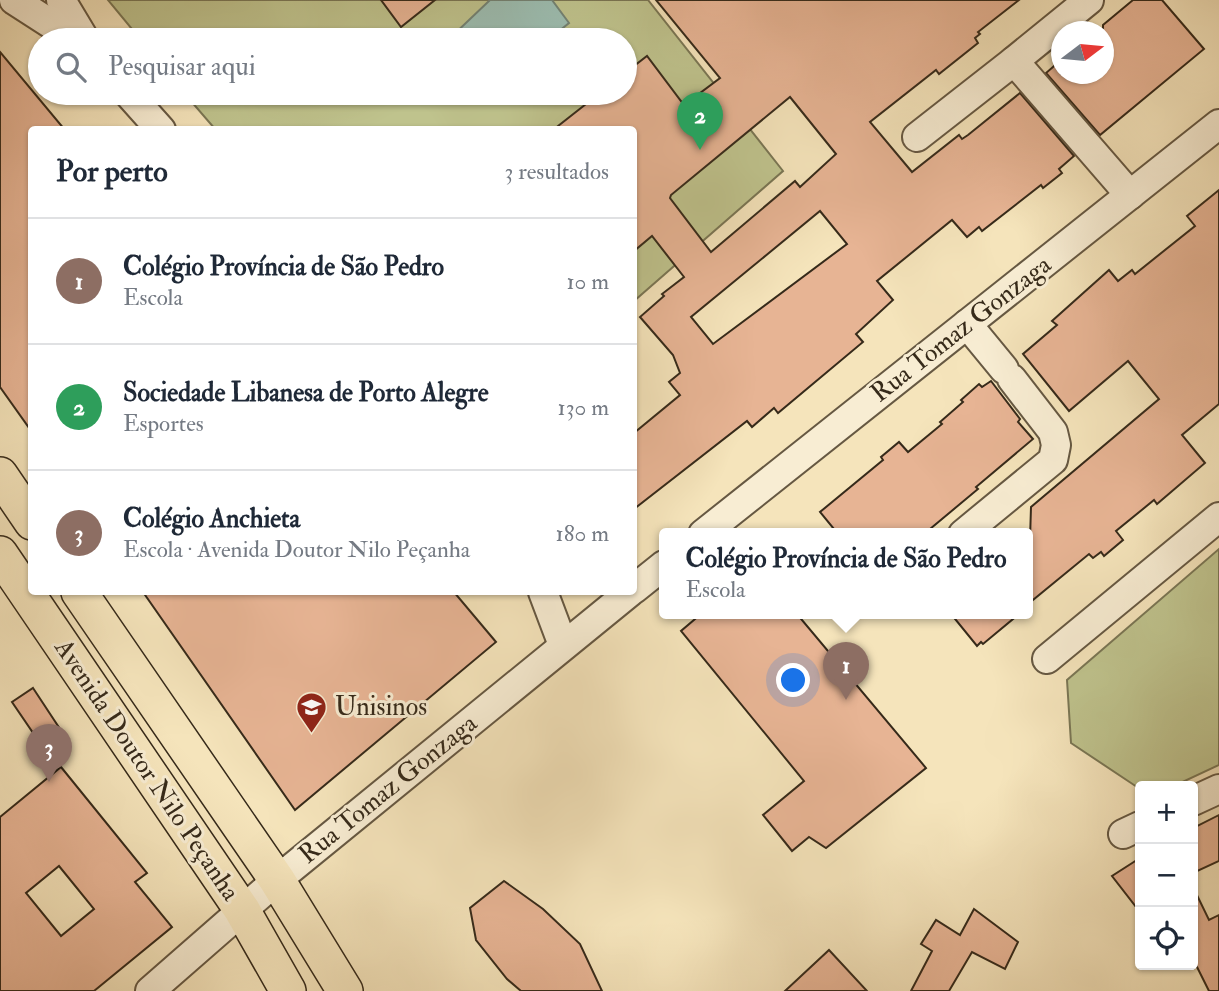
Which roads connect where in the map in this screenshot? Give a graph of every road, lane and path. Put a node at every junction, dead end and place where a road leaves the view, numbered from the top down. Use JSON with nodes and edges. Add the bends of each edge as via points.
{"nodes":[{"id":1,"x":14,"y":0,"type":"edge"},
{"id":2,"x":61,"y":0,"type":"edge"},
{"id":3,"x":1089,"y":0,"type":"edge"},
{"id":4,"x":57,"y":28,"type":"edge"},
{"id":5,"x":78,"y":28,"type":"edge"},
{"id":6,"x":1014,"y":61,"type":"junction"},
{"id":7,"x":139,"y":105,"type":"edge"},
{"id":8,"x":1219,"y":124,"type":"edge"},
{"id":9,"x":157,"y":126,"type":"edge"},
{"id":10,"x":917,"y":138,"type":"dead end"},
{"id":11,"x":1130,"y":195,"type":"junction"},
{"id":12,"x":967,"y":324,"type":"junction"},
{"id":13,"x":0,"y":475,"type":"edge"},
{"id":14,"x":28,"y":516,"type":"edge"},
{"id":15,"x":1219,"y":517,"type":"edge"},
{"id":16,"x":711,"y":528,"type":"edge"},
{"id":17,"x":970,"y":528,"type":"edge"},
{"id":18,"x":0,"y":554,"type":"edge"},
{"id":19,"x":659,"y":569,"type":"edge"},
{"id":20,"x":637,"y":586,"type":"edge"},
{"id":21,"x":81,"y":595,"type":"edge"},
{"id":22,"x":544,"y":595,"type":"edge"},
{"id":23,"x":626,"y":595,"type":"edge"},
{"id":24,"x":563,"y":645,"type":"junction"},
{"id":25,"x":1047,"y":659,"type":"dead end"},
{"id":26,"x":1219,"y":789,"type":"edge"},
{"id":27,"x":1198,"y":799,"type":"edge"},
{"id":28,"x":277,"y":880,"type":"junction"},
{"id":29,"x":242,"y":910,"type":"junction"},
{"id":30,"x":150,"y":991,"type":"edge"},
{"id":31,"x":288,"y":991,"type":"edge"},
{"id":32,"x":345,"y":991,"type":"edge"}],
"edges":[{"from":1,"to":4,"type":"street"},
{"from":2,"to":5,"type":"street"},
{"from":3,"to":6,"type":"street"},
{"from":6,"to":10,"type":"street"},
{"from":6,"to":11,"type":"street"},
{"from":7,"to":9,"type":"street"},
{"from":8,"to":11,"type":"street","name":"Rua Tomaz Gonzaga"},
{"from":11,"to":12,"type":"street","name":"Rua Tomaz Gonzaga"},
{"from":12,"to":16,"type":"street","name":"Rua Tomaz Gonzaga"},
{"from":12,"to":17,"type":"street","via":[[1053,432],[1056,445],[1053,460]]},
{"from":13,"to":14,"type":"main road"},
{"from":15,"to":25,"type":"street"},
{"from":18,"to":29,"type":"main road","name":"Avenida Doutor Nilo Peçanha"},
{"from":19,"to":20,"type":"street","name":"Rua Tomaz Gonzaga"},
{"from":21,"to":28,"type":"main road","name":"Avenida Doutor Nilo Peçanha"},
{"from":22,"to":24,"type":"street"},
{"from":23,"to":24,"type":"street","name":"Rua Tomaz Gonzaga"},
{"from":24,"to":28,"type":"street","name":"Rua Tomaz Gonzaga"},
{"from":26,"to":27,"type":"street"},
{"from":28,"to":29,"type":"street","name":"Rua Tomaz Gonzaga"},
{"from":28,"to":32,"type":"main road","name":"Avenida Doutor Nilo Peçanha"},
{"from":29,"to":30,"type":"street","name":"Rua Tomaz Gonzaga"},
{"from":29,"to":31,"type":"main road","name":"Avenida Doutor Nilo Peçanha"}]}
